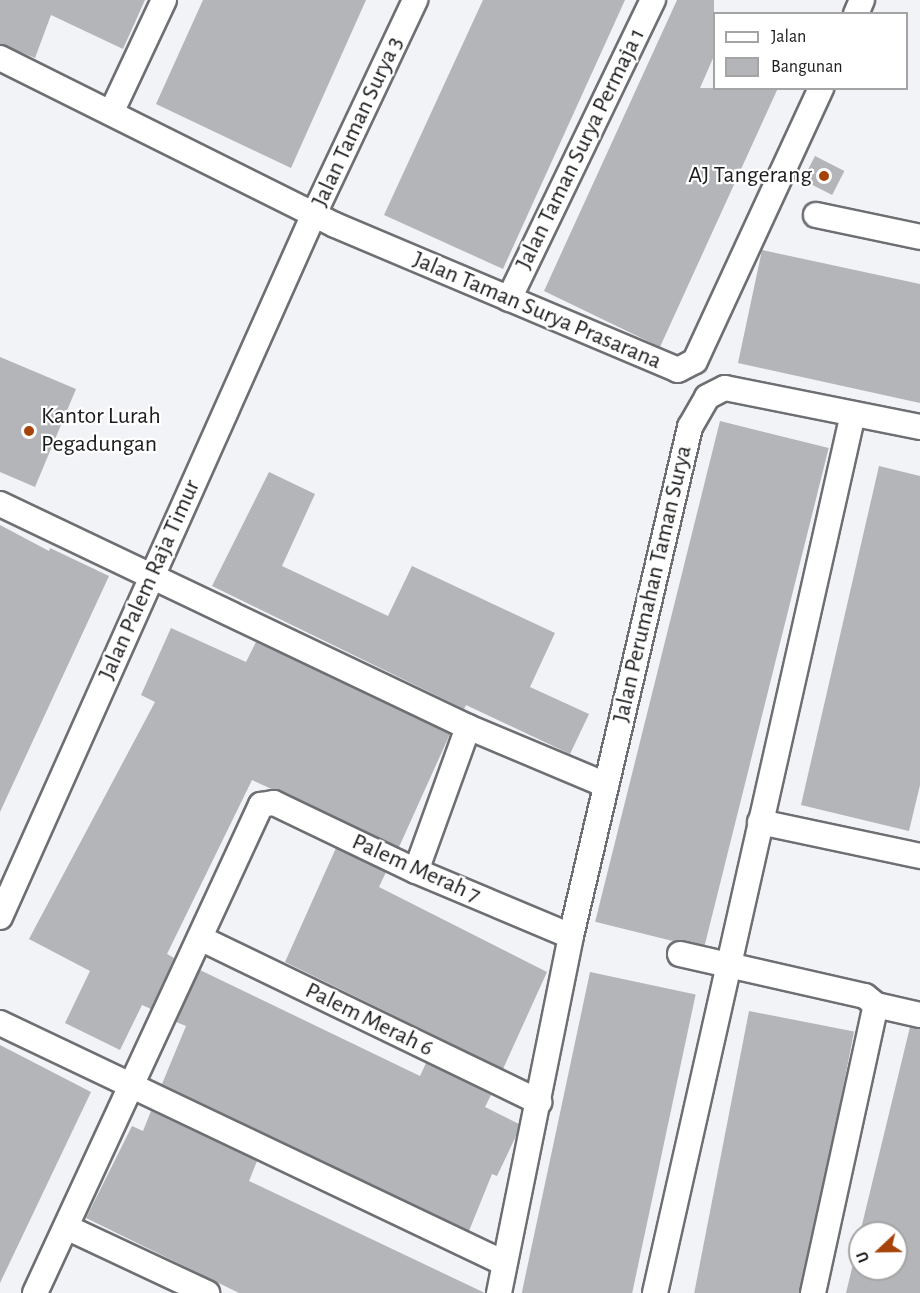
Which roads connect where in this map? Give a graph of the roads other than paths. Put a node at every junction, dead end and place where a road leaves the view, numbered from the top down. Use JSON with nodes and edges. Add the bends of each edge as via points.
{"nodes":[{"id":1,"x":164,"y":0,"type":"edge"},
{"id":2,"x":415,"y":0,"type":"edge"},
{"id":3,"x":653,"y":0,"type":"edge"},
{"id":4,"x":0,"y":58,"type":"edge"},
{"id":5,"x":820,"y":90,"type":"edge"},
{"id":6,"x":111,"y":113,"type":"junction"},
{"id":7,"x":816,"y":215,"type":"dead end"},
{"id":8,"x":325,"y":219,"type":"junction"},
{"id":9,"x":920,"y":237,"type":"edge"},
{"id":10,"x":303,"y":244,"type":"joint"},
{"id":11,"x":509,"y":299,"type":"junction"},
{"id":12,"x":853,"y":414,"type":"junction"},
{"id":13,"x":920,"y":427,"type":"edge"},
{"id":14,"x":0,"y":504,"type":"edge"},
{"id":15,"x":151,"y":576,"type":"junction"},
{"id":16,"x":468,"y":727,"type":"junction"},
{"id":17,"x":606,"y":785,"type":"junction"},
{"id":18,"x":760,"y":822,"type":"junction"},
{"id":19,"x":919,"y":853,"type":"edge"},
{"id":20,"x":416,"y":871,"type":"junction"},
{"id":21,"x":0,"y":917,"type":"edge"},
{"id":22,"x":573,"y":929,"type":"junction"},
{"id":23,"x":200,"y":938,"type":"junction"},
{"id":24,"x":680,"y":954,"type":"dead end"},
{"id":25,"x":727,"y":964,"type":"junction"},
{"id":26,"x":876,"y":1005,"type":"junction"},
{"id":27,"x":920,"y":1015,"type":"edge"},
{"id":28,"x":0,"y":1023,"type":"edge"},
{"id":29,"x":129,"y":1087,"type":"junction"},
{"id":30,"x":539,"y":1102,"type":"junction"},
{"id":31,"x":66,"y":1227,"type":"junction"},
{"id":32,"x":504,"y":1263,"type":"junction"},
{"id":33,"x":35,"y":1293,"type":"edge"},
{"id":34,"x":207,"y":1293,"type":"edge"},
{"id":35,"x":499,"y":1293,"type":"edge"},
{"id":36,"x":655,"y":1293,"type":"edge"},
{"id":37,"x":813,"y":1293,"type":"edge"}],
"edges":[{"from":1,"to":6,"type":"street"},
{"from":2,"to":8,"type":"street","name":"Jalan Taman Surya 3"},
{"from":3,"to":11,"type":"street","name":"Jalan Taman Surya Permaja 1"},
{"from":4,"to":6,"type":"street","name":"Jalan Taman Surya Prasarana"},
{"from":5,"to":11,"type":"street","name":"Jalan Taman Surya Prasarana","via":[[695,361],[678,370],[662,367]]},
{"from":6,"to":8,"type":"street","name":"Jalan Taman Surya Prasarana"},
{"from":7,"to":9,"type":"street"},
{"from":8,"to":10,"type":"street","name":"Jalan Taman Surya 3"},
{"from":8,"to":11,"type":"street","name":"Jalan Taman Surya Prasarana"},
{"from":10,"to":15,"type":"street","name":"Jalan Palem Raja Timur"},
{"from":12,"to":13,"type":"street","name":"Jalan Perumahan Taman Surya"},
{"from":12,"to":17,"type":"street","name":"Jalan Perumahan Taman Surya","via":[[725,388],[707,397],[690,427]]},
{"from":12,"to":18,"type":"street"},
{"from":14,"to":15,"type":"street"},
{"from":15,"to":16,"type":"street"},
{"from":15,"to":21,"type":"street","name":"Jalan Palem Raja Timur"},
{"from":16,"to":17,"type":"street"},
{"from":16,"to":20,"type":"street"},
{"from":17,"to":22,"type":"street","name":"Jalan Perumahan Taman Surya"},
{"from":18,"to":19,"type":"street"},
{"from":18,"to":25,"type":"street"},
{"from":20,"to":22,"type":"street","name":"Palem Merah 7"},
{"from":20,"to":23,"type":"street","name":"Palem Merah 7","via":[[274,803],[261,805]]},
{"from":22,"to":30,"type":"street","name":"Jalan Perumahan Taman Surya"},
{"from":23,"to":29,"type":"street"},
{"from":23,"to":30,"type":"street","name":"Palem Merah 6"},
{"from":24,"to":25,"type":"street"},
{"from":25,"to":26,"type":"street","via":[[865,996]]},
{"from":25,"to":36,"type":"street"},
{"from":26,"to":27,"type":"street"},
{"from":26,"to":37,"type":"street"},
{"from":28,"to":29,"type":"street","via":[[37,1038]]},
{"from":29,"to":31,"type":"street"},
{"from":29,"to":32,"type":"street"},
{"from":30,"to":32,"type":"street","name":"Jalan Perumahan Taman Surya"},
{"from":31,"to":33,"type":"street"},
{"from":31,"to":34,"type":"street"},
{"from":32,"to":35,"type":"street","name":"Jalan Perumahan Taman Surya"}]}
